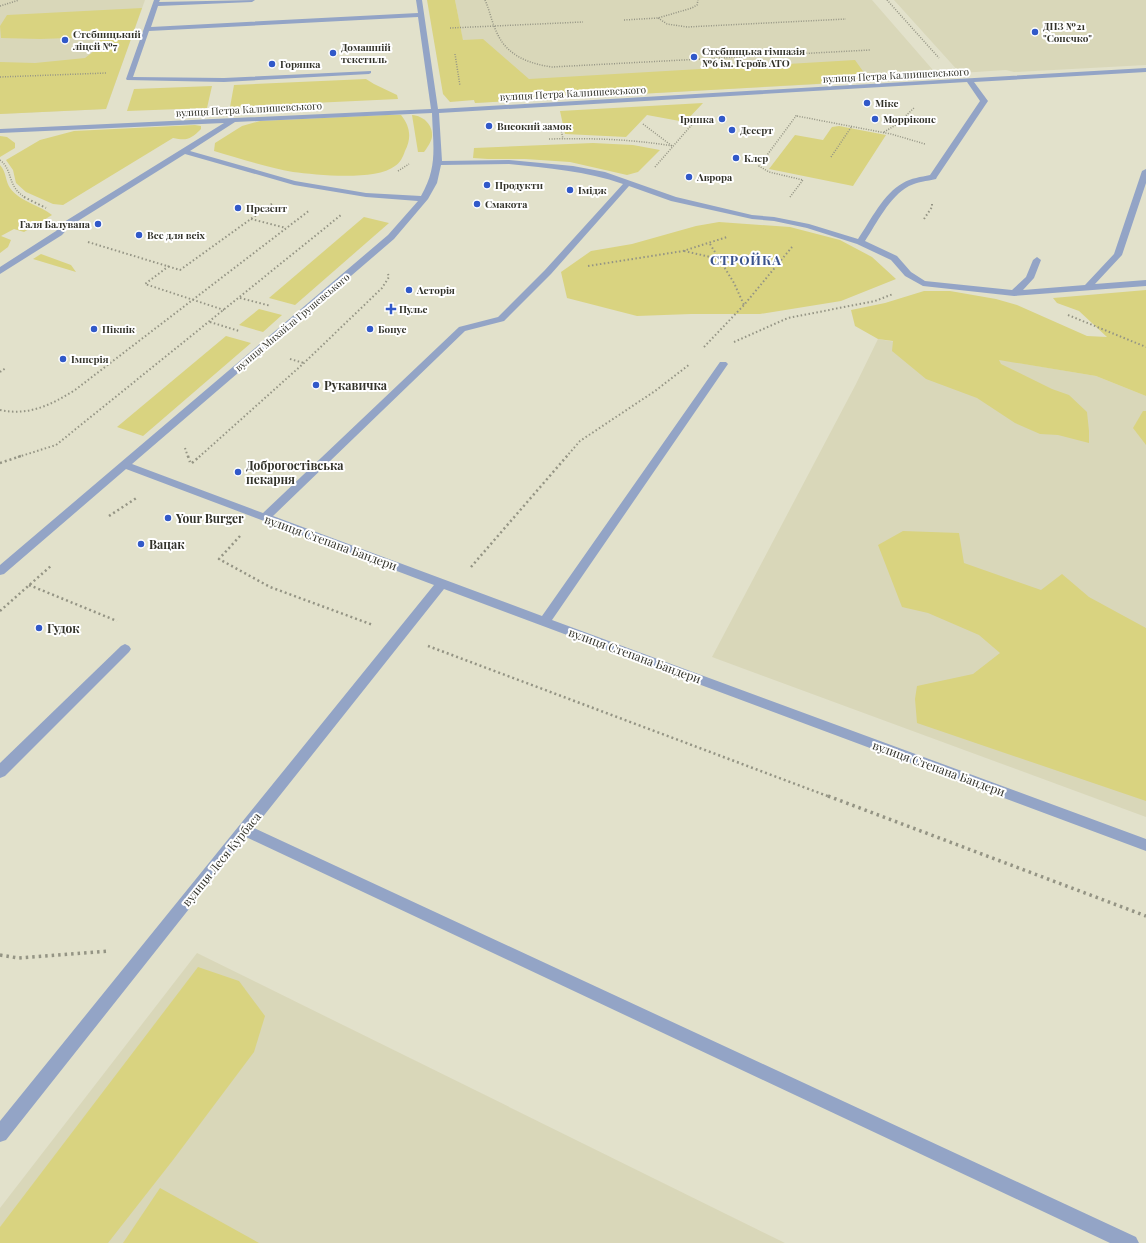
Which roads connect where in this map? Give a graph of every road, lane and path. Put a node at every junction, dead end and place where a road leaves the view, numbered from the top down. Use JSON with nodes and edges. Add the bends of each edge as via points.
{"nodes":[{"id":1,"x":19,"y":0,"type":"edge"},
{"id":2,"x":252,"y":0,"type":"edge"},
{"id":3,"x":420,"y":0,"type":"edge"},
{"id":4,"x":485,"y":0,"type":"edge"},
{"id":5,"x":698,"y":0,"type":"edge"},
{"id":6,"x":887,"y":0,"type":"edge"},
{"id":7,"x":156,"y":2,"type":"edge"},
{"id":8,"x":0,"y":6,"type":"edge"},
{"id":9,"x":422,"y":15,"type":"junction"},
{"id":10,"x":658,"y":18,"type":"junction"},
{"id":11,"x":846,"y":19,"type":"dead end"},
{"id":12,"x":624,"y":20,"type":"dead end"},
{"id":13,"x":584,"y":22,"type":"dead end"},
{"id":14,"x":495,"y":26,"type":"junction"},
{"id":15,"x":450,"y":28,"type":"dead end"},
{"id":16,"x":147,"y":29,"type":"junction"},
{"id":17,"x":870,"y":50,"type":"dead end"},
{"id":18,"x":1146,"y":70,"type":"edge"},
{"id":19,"x":369,"y":72,"type":"dead end"},
{"id":20,"x":0,"y":77,"type":"edge"},
{"id":21,"x":129,"y":79,"type":"junction"},
{"id":22,"x":969,"y":80,"type":"junction"},
{"id":23,"x":959,"y":81,"type":"junction"},
{"id":24,"x":435,"y":111,"type":"junction"},
{"id":25,"x":789,"y":113,"type":"dead end"},
{"id":26,"x":796,"y":116,"type":"junction"},
{"id":27,"x":696,"y":119,"type":"dead end"},
{"id":28,"x":233,"y":120,"type":"junction"},
{"id":29,"x":901,"y":120,"type":"dead end"},
{"id":30,"x":852,"y":126,"type":"junction"},
{"id":31,"x":0,"y":130,"type":"edge"},
{"id":32,"x":883,"y":132,"type":"junction"},
{"id":33,"x":562,"y":133,"type":"dead end"},
{"id":34,"x":563,"y":139,"type":"junction"},
{"id":35,"x":544,"y":140,"type":"dead end"},
{"id":36,"x":673,"y":146,"type":"junction"},
{"id":37,"x":183,"y":151,"type":"junction"},
{"id":38,"x":951,"y":151,"type":"junction"},
{"id":39,"x":831,"y":156,"type":"dead end"},
{"id":40,"x":0,"y":160,"type":"edge"},
{"id":41,"x":411,"y":161,"type":"dead end"},
{"id":42,"x":438,"y":163,"type":"junction"},
{"id":43,"x":1146,"y":171,"type":"edge"},
{"id":44,"x":396,"y":172,"type":"dead end"},
{"id":45,"x":803,"y":180,"type":"dead end"},
{"id":46,"x":628,"y":183,"type":"junction"},
{"id":47,"x":637,"y":187,"type":"junction"},
{"id":48,"x":336,"y":190,"type":"junction"},
{"id":49,"x":366,"y":195,"type":"junction"},
{"id":50,"x":424,"y":199,"type":"junction"},
{"id":51,"x":275,"y":202,"type":"dead end"},
{"id":52,"x":932,"y":207,"type":"dead end"},
{"id":53,"x":251,"y":219,"type":"junction"},
{"id":54,"x":774,"y":219,"type":"junction"},
{"id":55,"x":924,"y":219,"type":"dead end"},
{"id":56,"x":67,"y":224,"type":"junction"},
{"id":57,"x":809,"y":226,"type":"junction"},
{"id":58,"x":287,"y":228,"type":"junction"},
{"id":59,"x":58,"y":233,"type":"junction"},
{"id":60,"x":860,"y":242,"type":"junction"},
{"id":61,"x":710,"y":244,"type":"junction"},
{"id":62,"x":683,"y":251,"type":"junction"},
{"id":63,"x":719,"y":259,"type":"junction"},
{"id":64,"x":1037,"y":260,"type":"dead end"},
{"id":65,"x":169,"y":266,"type":"junction"},
{"id":66,"x":0,"y":271,"type":"edge"},
{"id":67,"x":548,"y":272,"type":"junction"},
{"id":68,"x":1146,"y":283,"type":"edge"},
{"id":69,"x":382,"y":288,"type":"dead end"},
{"id":70,"x":1087,"y":288,"type":"junction"},
{"id":71,"x":1014,"y":293,"type":"junction"},
{"id":72,"x":240,"y":298,"type":"junction"},
{"id":73,"x":193,"y":300,"type":"junction"},
{"id":74,"x":744,"y":305,"type":"junction"},
{"id":75,"x":276,"y":308,"type":"dead end"},
{"id":76,"x":225,"y":310,"type":"junction"},
{"id":77,"x":1065,"y":314,"type":"dead end"},
{"id":78,"x":1146,"y":347,"type":"edge"},
{"id":79,"x":703,"y":348,"type":"dead end"},
{"id":80,"x":284,"y":357,"type":"dead end"},
{"id":81,"x":692,"y":360,"type":"dead end"},
{"id":82,"x":304,"y":363,"type":"junction"},
{"id":83,"x":723,"y":364,"type":"dead end"},
{"id":84,"x":687,"y":365,"type":"dead end"},
{"id":85,"x":6,"y":368,"type":"dead end"},
{"id":86,"x":0,"y":372,"type":"edge"},
{"id":87,"x":0,"y":410,"type":"edge"},
{"id":88,"x":185,"y":448,"type":"dead end"},
{"id":89,"x":0,"y":461,"type":"edge"},
{"id":90,"x":124,"y":465,"type":"junction"},
{"id":91,"x":139,"y":496,"type":"dead end"},
{"id":92,"x":265,"y":517,"type":"junction"},
{"id":93,"x":106,"y":518,"type":"dead end"},
{"id":94,"x":240,"y":535,"type":"dead end"},
{"id":95,"x":53,"y":564,"type":"dead end"},
{"id":96,"x":0,"y":571,"type":"edge"},
{"id":97,"x":442,"y":583,"type":"junction"},
{"id":98,"x":29,"y":585,"type":"junction"},
{"id":99,"x":0,"y":611,"type":"edge"},
{"id":100,"x":117,"y":620,"type":"dead end"},
{"id":101,"x":546,"y":621,"type":"junction"},
{"id":102,"x":400,"y":636,"type":"junction"},
{"id":103,"x":125,"y":649,"type":"dead end"},
{"id":104,"x":0,"y":772,"type":"edge"},
{"id":105,"x":245,"y":830,"type":"junction"},
{"id":106,"x":1146,"y":844,"type":"edge"},
{"id":107,"x":1146,"y":916,"type":"edge"},
{"id":108,"x":147,"y":950,"type":"junction"},
{"id":109,"x":0,"y":955,"type":"edge"},
{"id":110,"x":0,"y":1134,"type":"edge"},
{"id":111,"x":1130,"y":1243,"type":"edge"}],
"edges":[{"from":1,"to":8,"type":"path"},
{"from":2,"to":7,"type":"street"},
{"from":3,"to":9,"type":"street","name":"вулиця Михайла Грушевського"},
{"from":4,"to":14,"type":"path"},
{"from":5,"to":10,"type":"path","via":[[697,5],[692,8]]},
{"from":6,"to":23,"type":"path"},
{"from":7,"to":16,"type":"street"},
{"from":9,"to":16,"type":"street"},
{"from":9,"to":24,"type":"street","name":"вулиця Михайла Грушевського"},
{"from":10,"to":11,"type":"path","via":[[667,24],[687,27]]},
{"from":10,"to":12,"type":"path"},
{"from":13,"to":14,"type":"path"},
{"from":14,"to":15,"type":"path"},
{"from":14,"to":17,"type":"path","via":[[509,51],[524,60],[552,67]]},
{"from":16,"to":21,"type":"street"},
{"from":18,"to":22,"type":"street","name":"вулиця Петра Калнишевського"},
{"from":19,"to":21,"type":"street","via":[[224,80]]},
{"from":20,"to":21,"type":"path","via":[[113,72]]},
{"from":22,"to":23,"type":"street","name":"вулиця Петра Калнишевського"},
{"from":22,"to":38,"type":"street","via":[[984,101]]},
{"from":23,"to":24,"type":"street","name":"вулиця Петра Калнишевського"},
{"from":24,"to":28,"type":"street","name":"вулиця Петра Калнишевського"},
{"from":24,"to":42,"type":"street","name":"вулиця Михайла Грушевського"},
{"from":25,"to":26,"type":"path"},
{"from":26,"to":30,"type":"path"},
{"from":26,"to":45,"type":"path","via":[[759,166],[769,172]]},
{"from":27,"to":36,"type":"path"},
{"from":28,"to":31,"type":"street","name":"вулиця Петра Калнишевського"},
{"from":28,"to":37,"type":"street"},
{"from":29,"to":32,"type":"path"},
{"from":30,"to":32,"type":"path"},
{"from":30,"to":39,"type":"path"},
{"from":32,"to":38,"type":"path"},
{"from":33,"to":34,"type":"path"},
{"from":34,"to":35,"type":"path"},
{"from":34,"to":36,"type":"path","via":[[634,140]]},
{"from":36,"to":47,"type":"path"},
{"from":37,"to":48,"type":"street","via":[[294,182]]},
{"from":37,"to":56,"type":"street"},
{"from":38,"to":60,"type":"street","via":[[933,177],[905,185],[897,192]]},
{"from":40,"to":56,"type":"path","via":[[8,169],[12,186]]},
{"from":41,"to":44,"type":"path"},
{"from":42,"to":46,"type":"street","via":[[545,164],[587,171]]},
{"from":42,"to":50,"type":"street","name":"вулиця Михайла Грушевського","via":[[433,183]]},
{"from":43,"to":70,"type":"street","via":[[1118,255]]},
{"from":46,"to":47,"type":"street"},
{"from":46,"to":67,"type":"street"},
{"from":47,"to":54,"type":"street","via":[[674,199],[752,217]]},
{"from":48,"to":49,"type":"street"},
{"from":48,"to":58,"type":"path"},
{"from":49,"to":50,"type":"street"},
{"from":49,"to":72,"type":"path"},
{"from":50,"to":90,"type":"street","name":"вулиця Михайла Грушевського","via":[[391,237]]},
{"from":51,"to":53,"type":"path"},
{"from":52,"to":55,"type":"path"},
{"from":53,"to":58,"type":"path"},
{"from":53,"to":65,"type":"path","via":[[180,270]]},
{"from":54,"to":57,"type":"street"},
{"from":54,"to":61,"type":"path"},
{"from":56,"to":59,"type":"street"},
{"from":57,"to":60,"type":"street"},
{"from":57,"to":74,"type":"path"},
{"from":58,"to":73,"type":"path"},
{"from":59,"to":65,"type":"path"},
{"from":59,"to":66,"type":"street"},
{"from":60,"to":71,"type":"street","via":[[894,258],[908,274],[922,283]]},
{"from":61,"to":62,"type":"path"},
{"from":61,"to":63,"type":"path"},
{"from":62,"to":63,"type":"path"},
{"from":62,"to":67,"type":"path"},
{"from":63,"to":74,"type":"path"},
{"from":64,"to":71,"type":"street","via":[[1030,278]]},
{"from":65,"to":73,"type":"path","via":[[145,284]]},
{"from":67,"to":92,"type":"street","via":[[501,319],[462,329]]},
{"from":68,"to":70,"type":"street"},
{"from":69,"to":82,"type":"path"},
{"from":70,"to":71,"type":"street"},
{"from":72,"to":75,"type":"path"},
{"from":72,"to":76,"type":"path"},
{"from":73,"to":76,"type":"path"},
{"from":73,"to":87,"type":"path","via":[[53,404],[39,410],[22,412]]},
{"from":74,"to":79,"type":"path"},
{"from":76,"to":89,"type":"path","via":[[56,445]]},
{"from":77,"to":78,"type":"path"},
{"from":80,"to":82,"type":"path"},
{"from":81,"to":84,"type":"path"},
{"from":82,"to":88,"type":"path","via":[[191,464]]},
{"from":83,"to":101,"type":"street"},
{"from":85,"to":86,"type":"path"},
{"from":90,"to":92,"type":"street","name":"вулиця Степана Бандери"},
{"from":90,"to":96,"type":"street","name":"вулиця Михайла Грушевського"},
{"from":91,"to":93,"type":"path"},
{"from":92,"to":97,"type":"street","name":"вулиця Степана Бандери"},
{"from":94,"to":102,"type":"path","via":[[219,559],[270,587]]},
{"from":95,"to":98,"type":"path"},
{"from":97,"to":101,"type":"street","name":"вулиця Степана Бандери"},
{"from":97,"to":102,"type":"street","name":"вулиця Леся Курбаса"},
{"from":98,"to":99,"type":"path"},
{"from":98,"to":100,"type":"path"},
{"from":101,"to":106,"type":"street","name":"вулиця Степана Бандери"},
{"from":102,"to":105,"type":"street","name":"вулиця Леся Курбаса"},
{"from":102,"to":107,"type":"path"},
{"from":103,"to":104,"type":"street"},
{"from":105,"to":108,"type":"street","name":"вулиця Леся Курбаса"},
{"from":105,"to":111,"type":"street"},
{"from":108,"to":109,"type":"path","via":[[18,958]]},
{"from":108,"to":110,"type":"street","name":"вулиця Леся Курбаса"}]}
